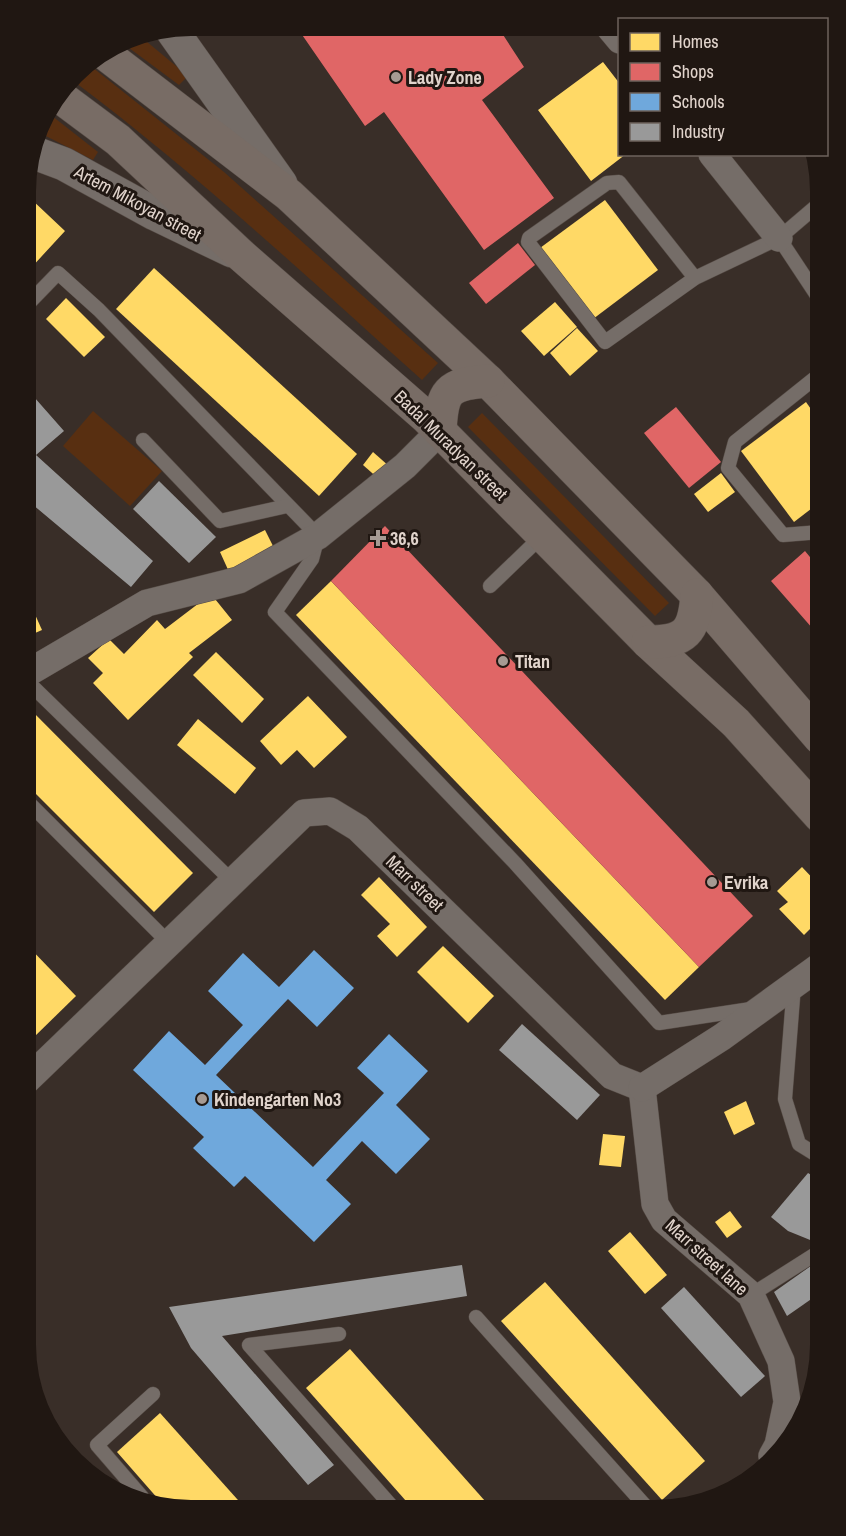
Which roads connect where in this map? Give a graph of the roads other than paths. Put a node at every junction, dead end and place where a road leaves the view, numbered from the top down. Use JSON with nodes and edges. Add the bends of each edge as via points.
{"nodes":[{"id":1,"x":176,"y":37,"type":"edge"},
{"id":2,"x":111,"y":58,"type":"edge"},
{"id":3,"x":65,"y":101,"type":"edge"},
{"id":4,"x":42,"y":149,"type":"edge"},
{"id":5,"x":40,"y":155,"type":"edge"},
{"id":6,"x":713,"y":156,"type":"edge"},
{"id":7,"x":64,"y":164,"type":"junction"},
{"id":8,"x":289,"y":195,"type":"junction"},
{"id":9,"x":810,"y":212,"type":"edge"},
{"id":10,"x":779,"y":238,"type":"junction"},
{"id":11,"x":242,"y":256,"type":"junction"},
{"id":12,"x":695,"y":278,"type":"junction"},
{"id":13,"x":810,"y":285,"type":"edge"},
{"id":14,"x":36,"y":296,"type":"edge"},
{"id":15,"x":488,"y":381,"type":"junction"},
{"id":16,"x":810,"y":382,"type":"edge"},
{"id":17,"x":440,"y":431,"type":"junction"},
{"id":18,"x":143,"y":440,"type":"dead end"},
{"id":19,"x":287,"y":506,"type":"junction"},
{"id":20,"x":810,"y":533,"type":"edge"},
{"id":21,"x":543,"y":535,"type":"junction"},
{"id":22,"x":318,"y":536,"type":"junction"},
{"id":23,"x":490,"y":586,"type":"dead end"},
{"id":24,"x":697,"y":595,"type":"junction"},
{"id":25,"x":648,"y":642,"type":"junction"},
{"id":26,"x":36,"y":668,"type":"edge"},
{"id":27,"x":36,"y":690,"type":"edge"},
{"id":28,"x":810,"y":726,"type":"edge"},
{"id":29,"x":810,"y":805,"type":"edge"},
{"id":30,"x":36,"y":810,"type":"edge"},
{"id":31,"x":233,"y":882,"type":"junction"},
{"id":32,"x":169,"y":943,"type":"junction"},
{"id":33,"x":810,"y":973,"type":"edge"},
{"id":34,"x":794,"y":985,"type":"junction"},
{"id":35,"x":762,"y":1007,"type":"junction"},
{"id":36,"x":36,"y":1065,"type":"edge"},
{"id":37,"x":642,"y":1088,"type":"junction"},
{"id":38,"x":810,"y":1151,"type":"edge"},
{"id":39,"x":810,"y":1258,"type":"edge"},
{"id":40,"x":751,"y":1295,"type":"junction"},
{"id":41,"x":476,"y":1317,"type":"dead end"},
{"id":42,"x":339,"y":1334,"type":"dead end"},
{"id":43,"x":153,"y":1394,"type":"dead end"},
{"id":44,"x":795,"y":1402,"type":"edge"},
{"id":45,"x":784,"y":1431,"type":"edge"},
{"id":46,"x":136,"y":1490,"type":"edge"},
{"id":47,"x":386,"y":1500,"type":"edge"},
{"id":48,"x":640,"y":1500,"type":"edge"}],
"edges":[{"from":1,"to":8,"type":"main road"},
{"from":2,"to":8,"type":"main road"},
{"from":3,"to":11,"type":"main road","name":"Badal Muradyan street","via":[[118,140]]},
{"from":4,"to":7,"type":"main road"},
{"from":5,"to":7,"type":"main road","name":"Artem Mikoyan street"},
{"from":6,"to":10,"type":"street"},
{"from":7,"to":11,"type":"main road","name":"Artem Mikoyan street","via":[[154,214]]},
{"from":8,"to":15,"type":"main road"},
{"from":9,"to":10,"type":"lane"},
{"from":10,"to":12,"type":"lane"},
{"from":10,"to":13,"type":"lane"},
{"from":11,"to":17,"type":"main road","name":"Badal Muradyan street"},
{"from":12,"to":12,"type":"lane","via":[[605,342],[528,242],[607,183],[619,182]]},
{"from":14,"to":19,"type":"lane","via":[[58,273],[99,310]]},
{"from":15,"to":17,"type":"main road","via":[[460,383],[449,390],[441,409]]},
{"from":15,"to":24,"type":"main road"},
{"from":16,"to":20,"type":"lane","via":[[735,442],[728,468],[783,535]]},
{"from":17,"to":21,"type":"main road","name":"Badal Muradyan street"},
{"from":17,"to":22,"type":"street","via":[[405,466]]},
{"from":18,"to":19,"type":"lane","via":[[220,521]]},
{"from":19,"to":22,"type":"lane"},
{"from":21,"to":23,"type":"lane"},
{"from":21,"to":25,"type":"main road","name":"Badal Muradyan street"},
{"from":22,"to":26,"type":"street","via":[[239,580],[147,603]]},
{"from":22,"to":35,"type":"lane","via":[[312,559],[275,612],[515,863],[659,1023]]},
{"from":24,"to":25,"type":"main road","via":[[695,615],[686,633],[668,642]]},
{"from":24,"to":28,"type":"main road"},
{"from":25,"to":29,"type":"main road","name":"Badal Muradyan street","via":[[736,723]]},
{"from":27,"to":31,"type":"lane"},
{"from":30,"to":32,"type":"lane"},
{"from":31,"to":32,"type":"street","name":"Marr street"},
{"from":31,"to":37,"type":"street","name":"Marr street","via":[[304,813],[330,810],[358,828],[612,1077]]},
{"from":32,"to":36,"type":"street","name":"Marr street"},
{"from":33,"to":34,"type":"street"},
{"from":34,"to":35,"type":"street"},
{"from":34,"to":38,"type":"lane","via":[[785,1099],[799,1144]]},
{"from":35,"to":37,"type":"street"},
{"from":37,"to":40,"type":"street","name":"Marr street lane","via":[[655,1204],[664,1220]]},
{"from":39,"to":40,"type":"lane"},
{"from":40,"to":44,"type":"street","name":"Marr street lane"},
{"from":41,"to":48,"type":"lane"},
{"from":42,"to":47,"type":"lane","via":[[249,1345]]},
{"from":43,"to":46,"type":"lane","via":[[97,1445]]},
{"from":44,"to":45,"type":"street","name":"Marr street lane"}]}
